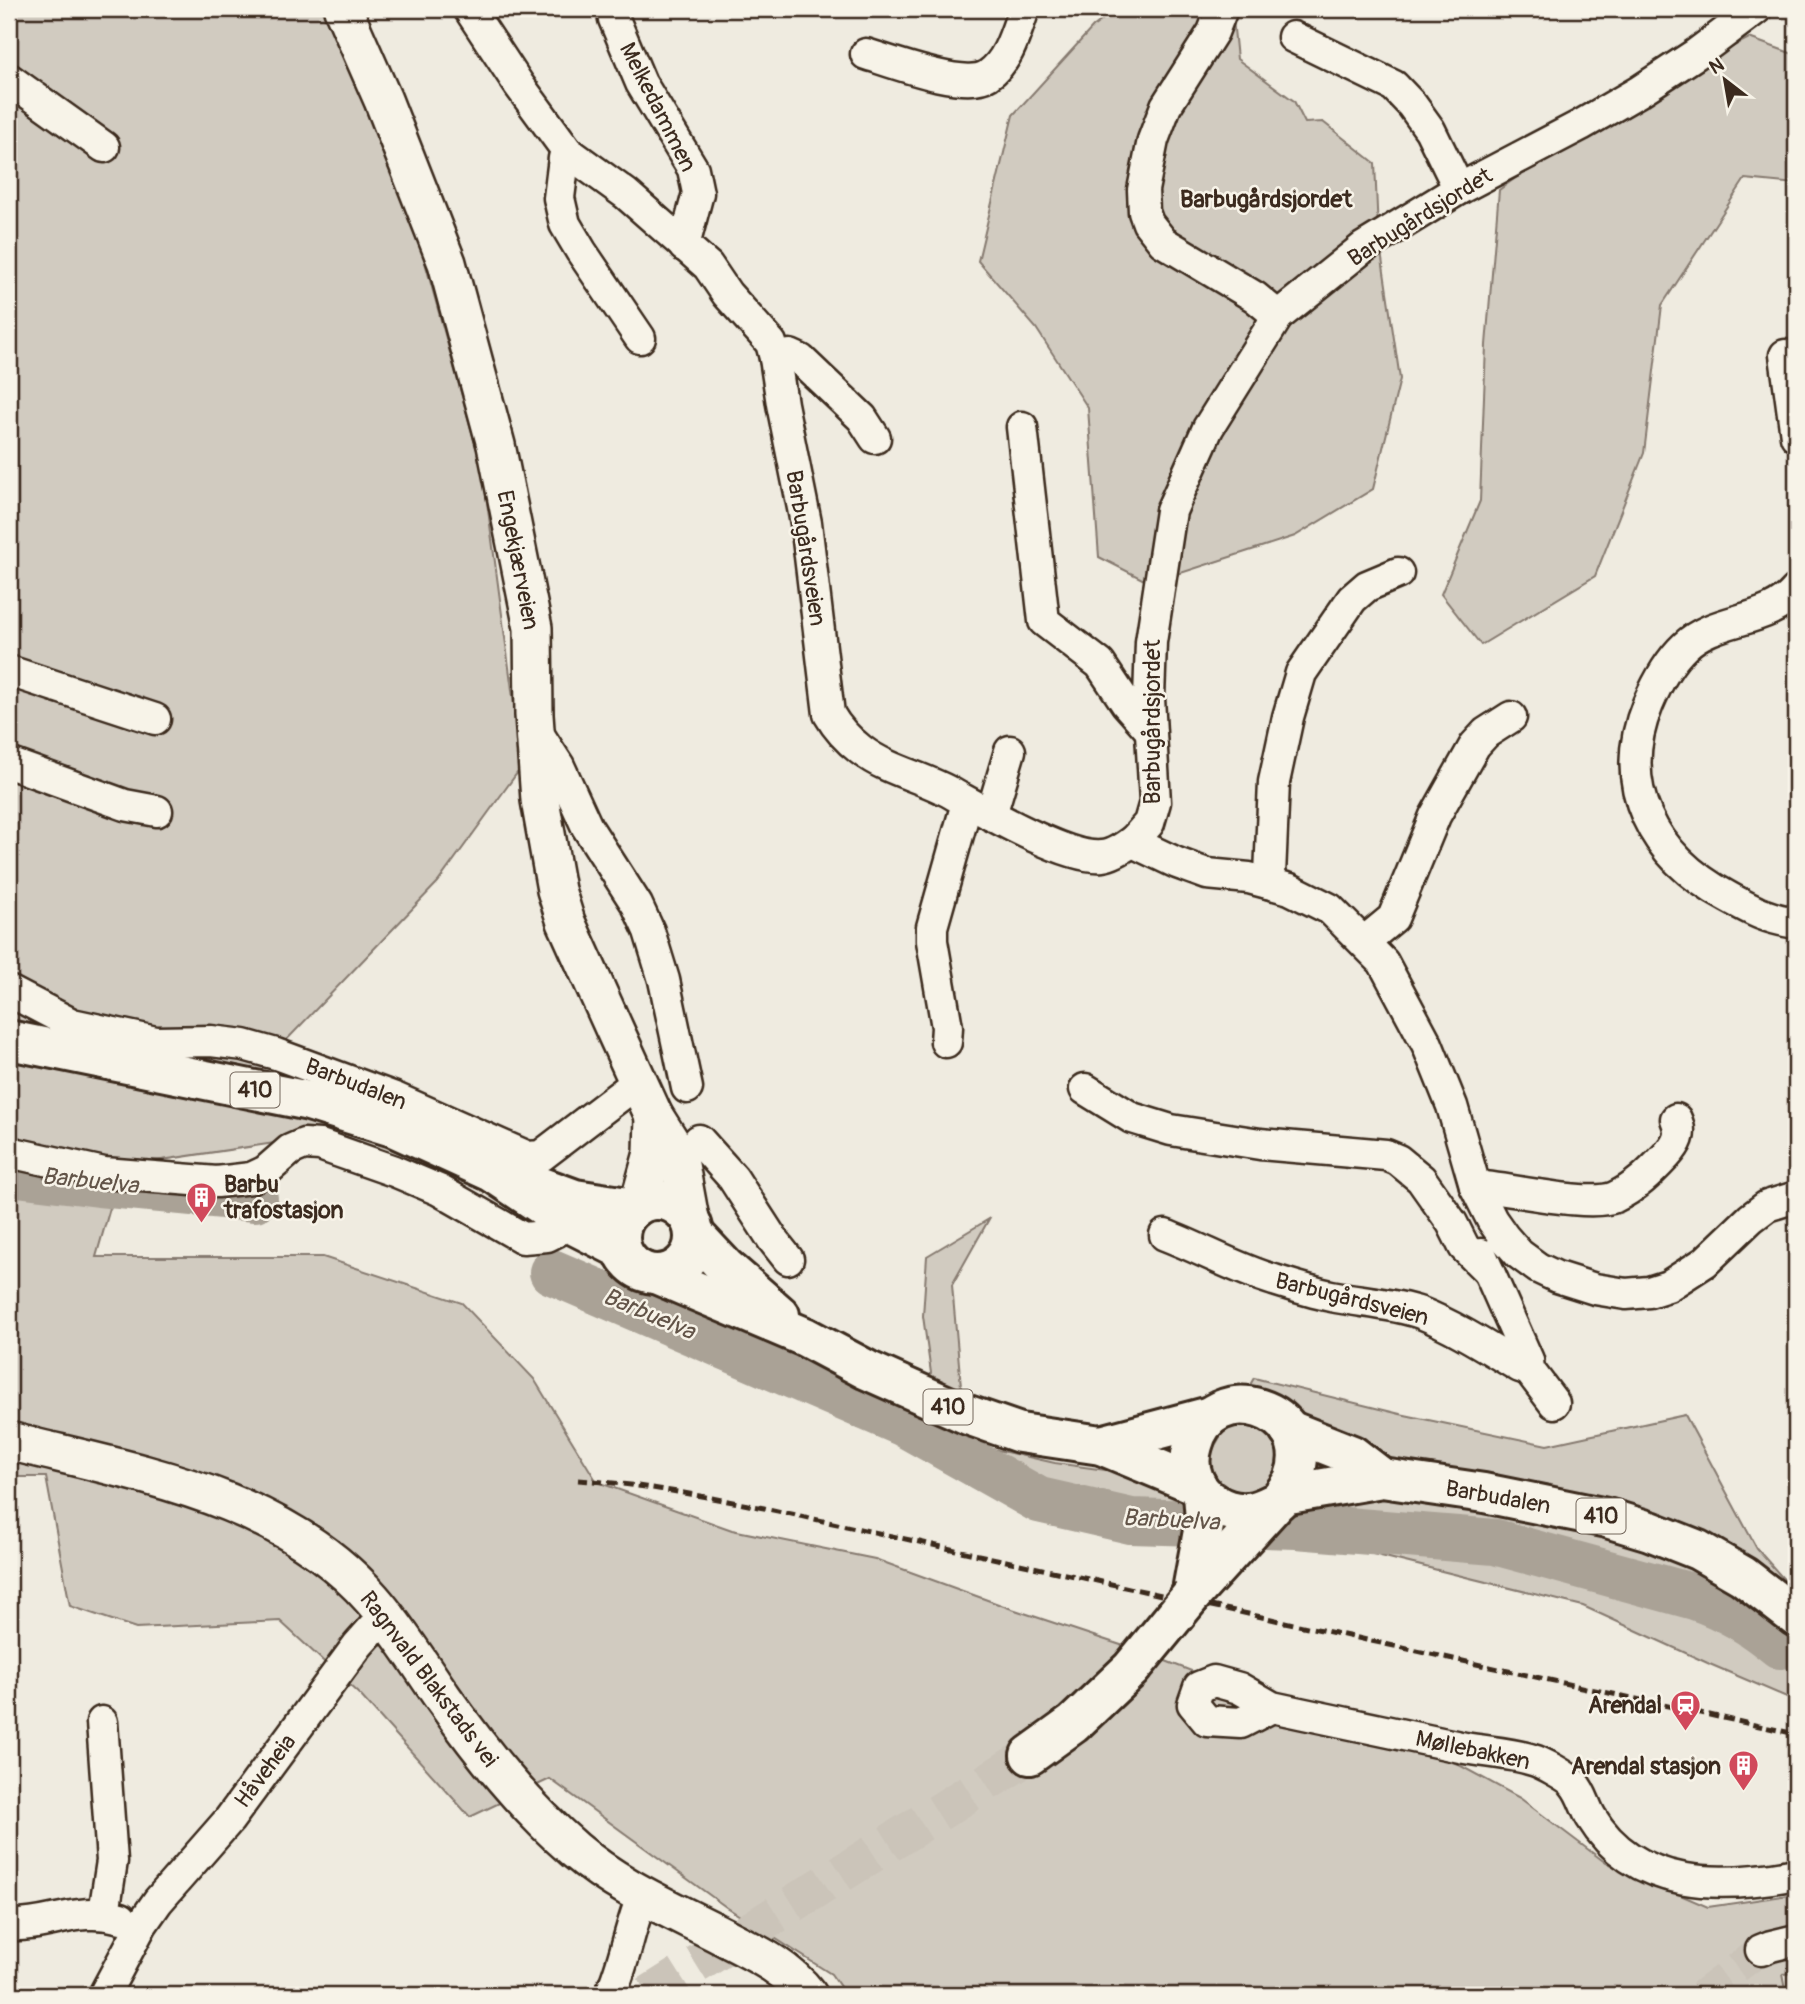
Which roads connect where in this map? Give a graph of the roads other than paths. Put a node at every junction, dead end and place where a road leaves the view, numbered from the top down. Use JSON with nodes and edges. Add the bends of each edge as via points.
{"nodes":[{"id":1,"x":343,"y":9,"type":"edge"},
{"id":2,"x":469,"y":9,"type":"edge"},
{"id":3,"x":611,"y":9,"type":"edge"},
{"id":4,"x":1024,"y":9,"type":"edge"},
{"id":5,"x":1222,"y":9,"type":"edge"},
{"id":6,"x":1756,"y":9,"type":"edge"},
{"id":7,"x":1293,"y":37,"type":"dead end"},
{"id":8,"x":866,"y":54,"type":"dead end"},
{"id":9,"x":9,"y":79,"type":"edge"},
{"id":10,"x":104,"y":147,"type":"dead end"},
{"id":11,"x":568,"y":152,"type":"junction"},
{"id":12,"x":1459,"y":189,"type":"junction"},
{"id":13,"x":684,"y":246,"type":"junction"},
{"id":14,"x":1278,"y":316,"type":"junction"},
{"id":15,"x":640,"y":338,"type":"dead end"},
{"id":16,"x":1785,"y":355,"type":"dead end"},
{"id":17,"x":775,"y":358,"type":"junction"},
{"id":18,"x":1022,"y":427,"type":"dead end"},
{"id":19,"x":1796,"y":436,"type":"edge"},
{"id":20,"x":875,"y":438,"type":"dead end"},
{"id":21,"x":1398,"y":572,"type":"dead end"},
{"id":22,"x":1796,"y":590,"type":"edge"},
{"id":23,"x":9,"y":671,"type":"edge"},
{"id":24,"x":1511,"y":717,"type":"dead end"},
{"id":25,"x":155,"y":719,"type":"dead end"},
{"id":26,"x":1150,"y":730,"type":"junction"},
{"id":27,"x":537,"y":732,"type":"junction"},
{"id":28,"x":1010,"y":751,"type":"dead end"},
{"id":29,"x":9,"y":762,"type":"edge"},
{"id":30,"x":979,"y":809,"type":"junction"},
{"id":31,"x":157,"y":811,"type":"dead end"},
{"id":32,"x":1135,"y":839,"type":"junction"},
{"id":33,"x":1268,"y":883,"type":"junction"},
{"id":34,"x":1796,"y":923,"type":"edge"},
{"id":35,"x":1364,"y":942,"type":"junction"},
{"id":36,"x":9,"y":992,"type":"edge"},
{"id":37,"x":9,"y":1040,"type":"edge"},
{"id":38,"x":946,"y":1042,"type":"dead end"},
{"id":39,"x":687,"y":1088,"type":"dead end"},
{"id":40,"x":1085,"y":1089,"type":"dead end"},
{"id":41,"x":648,"y":1100,"type":"junction"},
{"id":42,"x":1676,"y":1119,"type":"dead end"},
{"id":43,"x":1459,"y":1128,"type":"junction"},
{"id":44,"x":699,"y":1140,"type":"dead end"},
{"id":45,"x":9,"y":1152,"type":"edge"},
{"id":46,"x":1475,"y":1186,"type":"junction"},
{"id":47,"x":1796,"y":1197,"type":"edge"},
{"id":48,"x":637,"y":1206,"type":"junction"},
{"id":49,"x":569,"y":1210,"type":"junction"},
{"id":50,"x":693,"y":1227,"type":"junction"},
{"id":51,"x":1165,"y":1235,"type":"dead end"},
{"id":52,"x":621,"y":1249,"type":"junction"},
{"id":53,"x":788,"y":1259,"type":"dead end"},
{"id":54,"x":1489,"y":1272,"type":"junction"},
{"id":55,"x":658,"y":1275,"type":"junction"},
{"id":56,"x":805,"y":1337,"type":"junction"},
{"id":57,"x":1529,"y":1370,"type":"junction"},
{"id":58,"x":1554,"y":1403,"type":"dead end"},
{"id":59,"x":1210,"y":1416,"type":"junction"},
{"id":60,"x":1290,"y":1430,"type":"junction"},
{"id":61,"x":9,"y":1441,"type":"edge"},
{"id":62,"x":1101,"y":1445,"type":"junction"},
{"id":63,"x":1382,"y":1478,"type":"junction"},
{"id":64,"x":1200,"y":1490,"type":"junction"},
{"id":65,"x":1280,"y":1498,"type":"junction"},
{"id":66,"x":1191,"y":1596,"type":"junction"},
{"id":67,"x":1796,"y":1617,"type":"edge"},
{"id":68,"x":387,"y":1618,"type":"junction"},
{"id":69,"x":1272,"y":1707,"type":"dead end"},
{"id":70,"x":102,"y":1722,"type":"dead end"},
{"id":71,"x":1030,"y":1755,"type":"tunnel mouth"},
{"id":72,"x":1796,"y":1874,"type":"edge"},
{"id":73,"x":643,"y":1895,"type":"junction"},
{"id":74,"x":104,"y":1913,"type":"junction"},
{"id":75,"x":9,"y":1924,"type":"edge"},
{"id":76,"x":142,"y":1924,"type":"junction"},
{"id":77,"x":1796,"y":1940,"type":"edge"},
{"id":78,"x":1762,"y":1951,"type":"tunnel mouth"},
{"id":79,"x":104,"y":1995,"type":"edge"},
{"id":80,"x":610,"y":1995,"type":"edge"},
{"id":81,"x":808,"y":1995,"type":"edge"}],
"edges":[{"from":1,"to":27,"type":"street","name":"Engekjærveien","via":[[447,263],[496,445],[533,628]]},
{"from":2,"to":11,"type":"street","name":"Barbugårdsveien"},
{"from":3,"to":13,"type":"street","name":"Melkedammen","via":[[641,83],[693,169],[698,192]]},
{"from":4,"to":8,"type":"street","via":[[1002,61],[974,80]]},
{"from":5,"to":14,"type":"street","via":[[1213,32],[1166,106],[1153,140],[1143,190],[1144,212],[1163,242],[1255,297]]},
{"from":6,"to":12,"type":"street","name":"Barbugårdsjordet","via":[[1638,92]]},
{"from":7,"to":12,"type":"street","via":[[1394,86],[1430,130]]},
{"from":9,"to":10,"type":"street"},
{"from":11,"to":13,"type":"street","name":"Barbugårdsveien","via":[[626,194]]},
{"from":11,"to":15,"type":"street","via":[[559,198],[565,224]]},
{"from":12,"to":14,"type":"street","name":"Barbugårdsjordet","via":[[1364,247]]},
{"from":13,"to":17,"type":"street","name":"Barbugårdsveien","via":[[708,266],[771,343]]},
{"from":14,"to":26,"type":"street","name":"Barbugårdsjordet","via":[[1208,428],[1171,511],[1151,642]]},
{"from":16,"to":19,"type":"street"},
{"from":17,"to":20,"type":"street","via":[[790,355],[801,360],[862,418]]},
{"from":17,"to":30,"type":"street","name":"Barbugårdsveien","via":[[806,523],[829,714],[862,751]]},
{"from":18,"to":26,"type":"street","via":[[1044,621],[1100,664]]},
{"from":21,"to":33,"type":"street","via":[[1367,586],[1352,599],[1301,673],[1274,782]]},
{"from":22,"to":34,"type":"street","via":[[1775,608],[1716,628],[1686,645],[1659,678],[1639,725],[1634,759],[1639,800],[1650,827],[1684,869],[1768,919]]},
{"from":23,"to":25,"type":"street"},
{"from":24,"to":35,"type":"street","via":[[1475,745],[1435,816],[1393,918]]},
{"from":26,"to":32,"type":"street","name":"Barbugårdsjordet","via":[[1155,802],[1149,823]]},
{"from":27,"to":39,"type":"street","via":[[649,931]]},
{"from":27,"to":41,"type":"street","name":"Engekjærveien","via":[[540,800],[556,890],[566,922]]},
{"from":28,"to":30,"type":"street"},
{"from":29,"to":31,"type":"street","via":[[125,805]]},
{"from":30,"to":32,"type":"street","name":"Barbugårdsveien","via":[[1046,842],[1088,855],[1103,856]]},
{"from":30,"to":38,"type":"street","via":[[932,927]]},
{"from":32,"to":33,"type":"street","via":[[1139,845],[1207,874]]},
{"from":33,"to":35,"type":"street","via":[[1330,909]]},
{"from":35,"to":43,"type":"street","via":[[1383,962],[1427,1044]]},
{"from":36,"to":41,"type":"street","name":"Barbudalen","via":[[72,1024],[156,1042],[211,1041],[276,1054],[395,1098],[528,1157],[541,1156],[631,1088]]},
{"from":37,"to":49,"type":"main road","name":"Barbudalen","number":"410","via":[[309,1101],[393,1127]]},
{"from":40,"to":54,"type":"street","via":[[1132,1118],[1171,1130],[1398,1160],[1421,1179],[1464,1247]]},
{"from":41,"to":48,"type":"street","name":"Engekjærveien","via":[[653,1153]]},
{"from":41,"to":50,"type":"street","name":"Engekjærveien","via":[[678,1154]]},
{"from":42,"to":46,"type":"street","via":[[1680,1128],[1674,1147],[1643,1180],[1613,1198],[1590,1201]]},
{"from":43,"to":46,"type":"street"},
{"from":43,"to":54,"type":"street","via":[[1452,1149],[1458,1181]]},
{"from":44,"to":53,"type":"street","via":[[733,1178]]},
{"from":45,"to":49,"type":"street","via":[[104,1173],[217,1182],[251,1178],[290,1150],[304,1144],[320,1145],[439,1190],[523,1238],[557,1231]]},
{"from":46,"to":47,"type":"street","via":[[1504,1237],[1538,1268],[1595,1289],[1626,1294],[1649,1292],[1685,1277],[1767,1206]]},
{"from":48,"to":49,"type":"main road","name":"Barbudalen","number":"410"},
{"from":48,"to":50,"type":"main road","number":"410","via":[[668,1201],[681,1208]]},
{"from":48,"to":52,"type":"main road","via":[[624,1219]]},
{"from":49,"to":52,"type":"main road","name":"Barbudalen","number":"410"},
{"from":50,"to":55,"type":"main road","via":[[693,1250],[685,1263]]},
{"from":50,"to":56,"type":"main road","number":"410","via":[[724,1267]]},
{"from":51,"to":57,"type":"street","name":"Barbugårdsveien","via":[[1273,1280],[1419,1313]]},
{"from":52,"to":55,"type":"main road","number":"410","via":[[629,1263]]},
{"from":54,"to":57,"type":"street"},
{"from":55,"to":56,"type":"main road","number":"410"},
{"from":56,"to":62,"type":"main road","number":"410","via":[[968,1415],[1020,1433]]},
{"from":57,"to":58,"type":"street"},
{"from":59,"to":60,"type":"main road","number":"410","via":[[1237,1405],[1263,1408]]},
{"from":59,"to":62,"type":"main road","number":"410"},
{"from":59,"to":64,"type":"main road","via":[[1196,1433],[1190,1458]]},
{"from":60,"to":63,"type":"main road","name":"Barbudalen","number":"410","via":[[1352,1455]]},
{"from":60,"to":65,"type":"main road","via":[[1297,1460],[1294,1477]]},
{"from":61,"to":68,"type":"street","name":"Ragnvald Blakstads vei","via":[[158,1478],[228,1502],[294,1534],[341,1569]]},
{"from":62,"to":64,"type":"main road","number":"410"},
{"from":63,"to":65,"type":"main road","name":"Barbudalen","number":"410"},
{"from":63,"to":67,"type":"main road","name":"Barbudalen","number":"410","via":[[1557,1507],[1650,1531],[1698,1550],[1743,1576]]},
{"from":64,"to":65,"type":"main road","number":"410","via":[[1223,1508],[1245,1513]]},
{"from":64,"to":66,"type":"main road","via":[[1205,1520]]},
{"from":65,"to":66,"type":"main road"},
{"from":66,"to":71,"type":"main road","bridge":true,"via":[[1130,1670],[1073,1724]]},
{"from":68,"to":73,"type":"street","name":"Ragnvald Blakstads vei","via":[[486,1757],[525,1802],[576,1851]]},
{"from":68,"to":76,"type":"street","name":"Håveheia","via":[[358,1645],[229,1820]]},
{"from":69,"to":72,"type":"street","name":"Møllebakken","via":[[1534,1760],[1573,1783],[1603,1833],[1646,1868],[1718,1884]]},
{"from":70,"to":74,"type":"street","via":[[112,1861]]},
{"from":73,"to":80,"type":"street"},
{"from":73,"to":81,"type":"street","name":"Ragnvald Blakstads vei","via":[[768,1959]]},
{"from":74,"to":75,"type":"street","via":[[81,1913],[23,1926]]},
{"from":74,"to":76,"type":"street"},
{"from":76,"to":79,"type":"street","name":"Håveheia"},
{"from":77,"to":78,"type":"street"}]}
